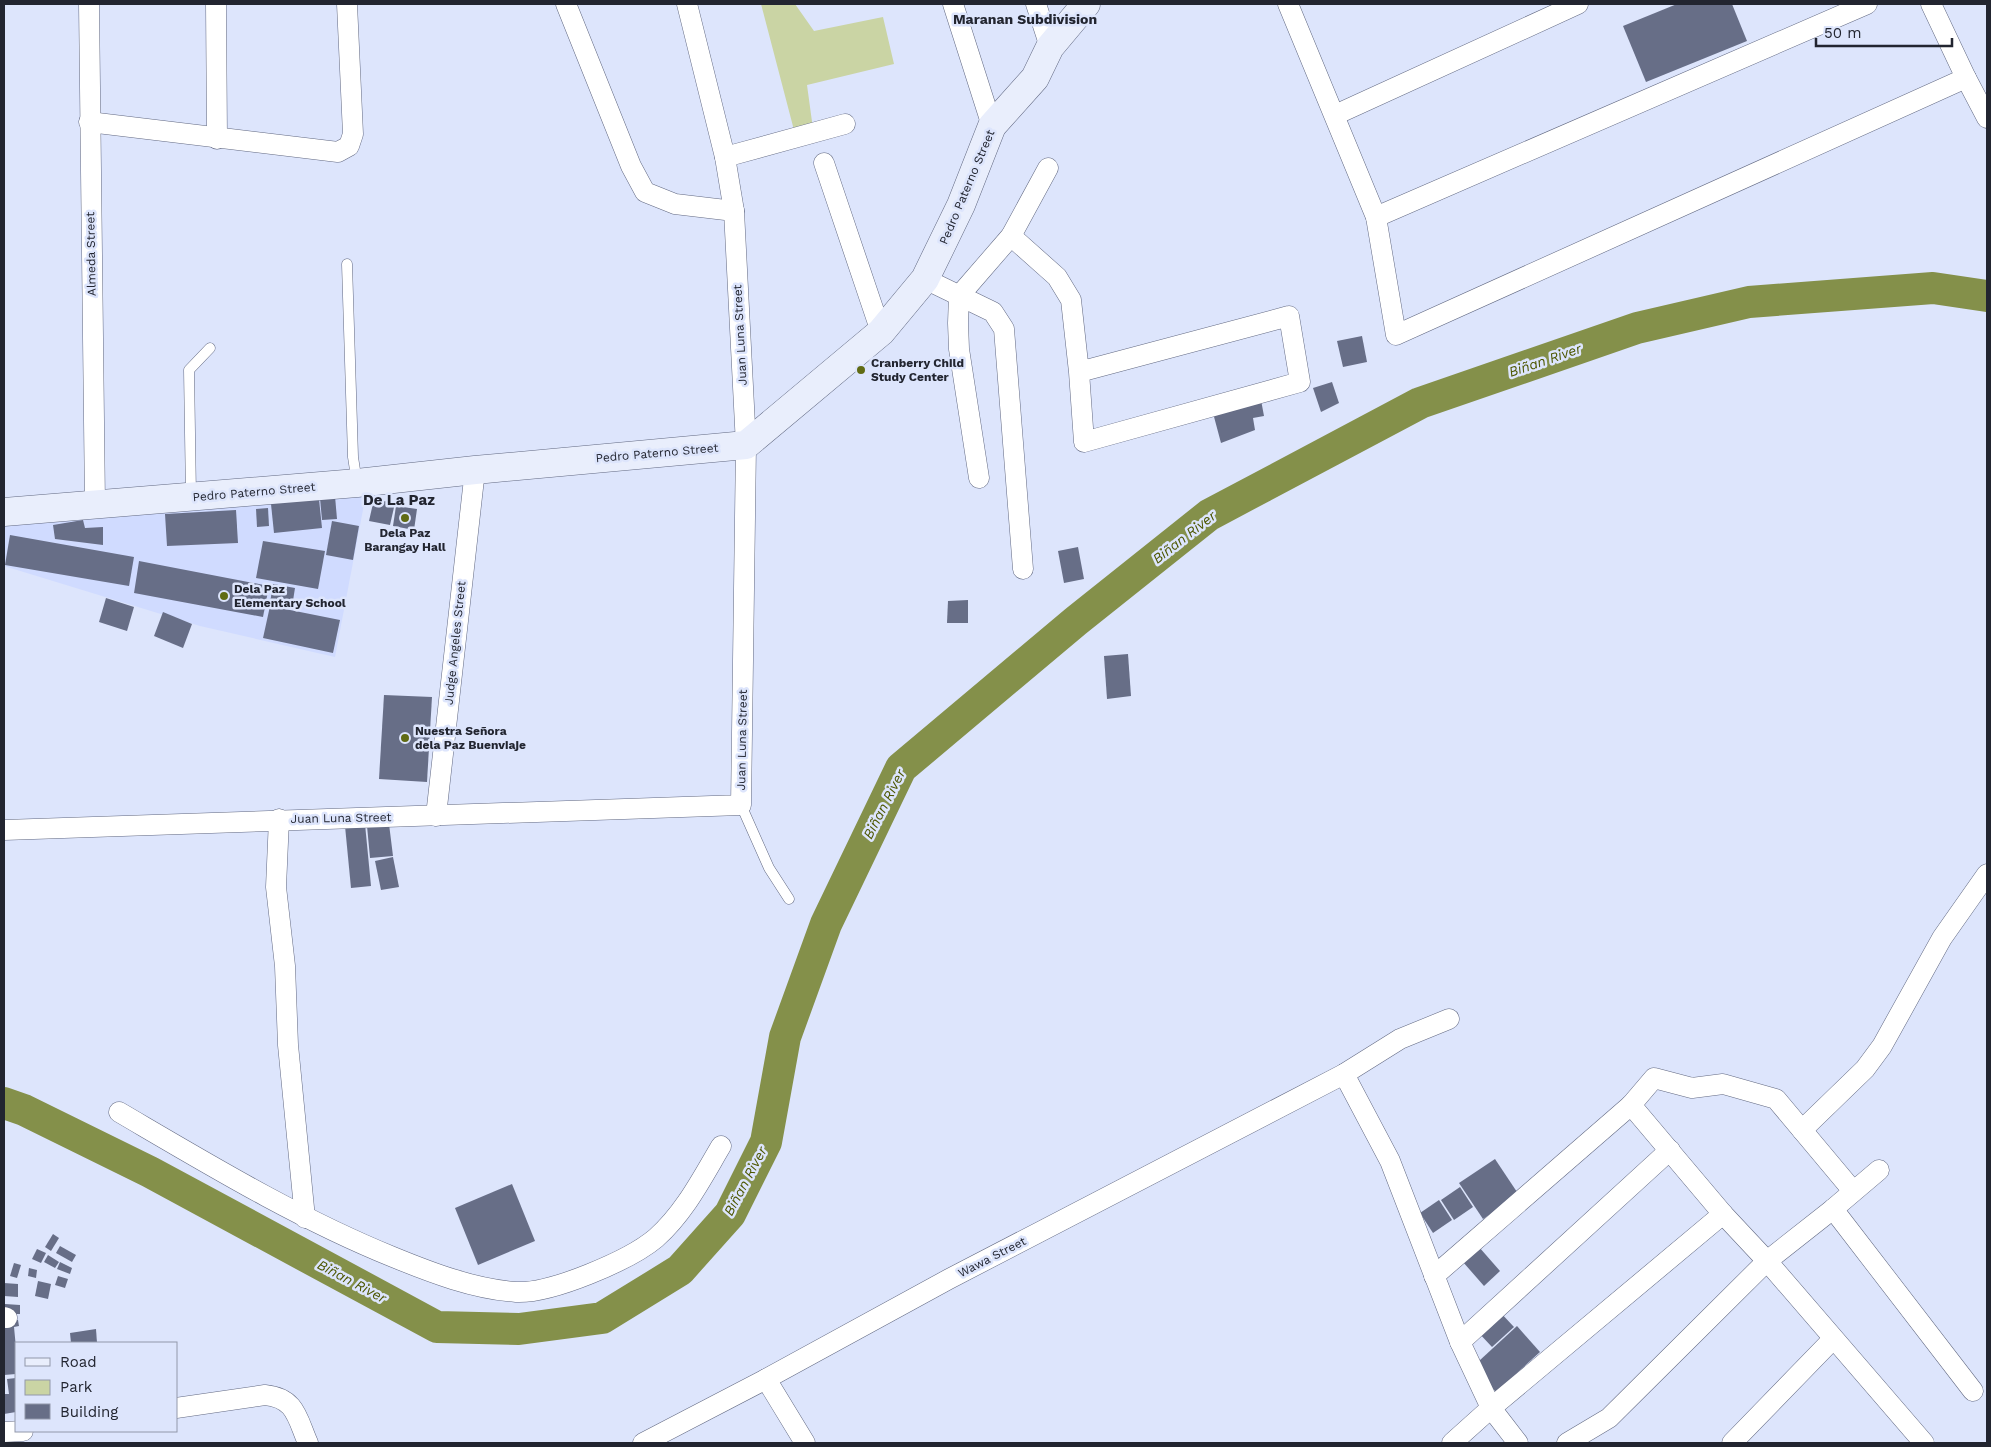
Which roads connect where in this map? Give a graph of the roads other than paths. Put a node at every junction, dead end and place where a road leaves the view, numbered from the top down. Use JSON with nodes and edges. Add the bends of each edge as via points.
{"nodes":[{"id":1,"x":88,"y":4,"type":"edge"},
{"id":2,"x":216,"y":4,"type":"edge"},
{"id":3,"x":346,"y":4,"type":"edge"},
{"id":4,"x":566,"y":4,"type":"edge"},
{"id":5,"x":687,"y":4,"type":"edge"},
{"id":6,"x":953,"y":4,"type":"edge"},
{"id":7,"x":1036,"y":4,"type":"edge"},
{"id":8,"x":1086,"y":4,"type":"edge"},
{"id":9,"x":1288,"y":4,"type":"edge"},
{"id":10,"x":1578,"y":4,"type":"edge"},
{"id":11,"x":1867,"y":4,"type":"edge"},
{"id":12,"x":1931,"y":4,"type":"edge"},
{"id":13,"x":1050,"y":47,"type":"junction"},
{"id":14,"x":1966,"y":78,"type":"junction"},
{"id":15,"x":1335,"y":115,"type":"junction"},
{"id":16,"x":1987,"y":118,"type":"edge"},
{"id":17,"x":89,"y":122,"type":"junction"},
{"id":18,"x":845,"y":124,"type":"dead end"},
{"id":19,"x":992,"y":126,"type":"junction"},
{"id":20,"x":217,"y":139,"type":"junction"},
{"id":21,"x":725,"y":157,"type":"junction"},
{"id":22,"x":824,"y":163,"type":"dead end"},
{"id":23,"x":1048,"y":168,"type":"dead end"},
{"id":24,"x":734,"y":211,"type":"junction"},
{"id":25,"x":1376,"y":217,"type":"junction"},
{"id":26,"x":1011,"y":236,"type":"junction"},
{"id":27,"x":347,"y":264,"type":"dead end"},
{"id":28,"x":925,"y":279,"type":"junction"},
{"id":29,"x":959,"y":296,"type":"junction"},
{"id":30,"x":882,"y":332,"type":"junction"},
{"id":31,"x":210,"y":348,"type":"dead end"},
{"id":32,"x":1079,"y":372,"type":"junction"},
{"id":33,"x":746,"y":445,"type":"junction"},
{"id":34,"x":475,"y":470,"type":"junction"},
{"id":35,"x":979,"y":478,"type":"dead end"},
{"id":36,"x":356,"y":483,"type":"junction"},
{"id":37,"x":191,"y":498,"type":"junction"},
{"id":38,"x":95,"y":504,"type":"junction"},
{"id":39,"x":4,"y":512,"type":"edge"},
{"id":40,"x":1023,"y":569,"type":"dead end"},
{"id":41,"x":741,"y":805,"type":"junction"},
{"id":42,"x":436,"y":816,"type":"junction"},
{"id":43,"x":280,"y":819,"type":"junction"},
{"id":44,"x":4,"y":830,"type":"edge"},
{"id":45,"x":1987,"y":874,"type":"edge"},
{"id":46,"x":789,"y":899,"type":"dead end"},
{"id":47,"x":1449,"y":1019,"type":"dead end"},
{"id":48,"x":1344,"y":1074,"type":"junction"},
{"id":49,"x":1631,"y":1105,"type":"junction"},
{"id":50,"x":119,"y":1112,"type":"dead end"},
{"id":51,"x":1802,"y":1130,"type":"junction"},
{"id":52,"x":721,"y":1146,"type":"dead end"},
{"id":53,"x":1670,"y":1150,"type":"junction"},
{"id":54,"x":1879,"y":1170,"type":"dead end"},
{"id":55,"x":1853,"y":1191,"type":"junction"},
{"id":56,"x":1833,"y":1209,"type":"junction"},
{"id":57,"x":1723,"y":1214,"type":"junction"},
{"id":58,"x":305,"y":1218,"type":"junction"},
{"id":59,"x":1767,"y":1261,"type":"junction"},
{"id":60,"x":1434,"y":1276,"type":"junction"},
{"id":61,"x":1833,"y":1339,"type":"junction"},
{"id":62,"x":1460,"y":1342,"type":"junction"},
{"id":63,"x":766,"y":1379,"type":"junction"},
{"id":64,"x":1974,"y":1390,"type":"dead end"},
{"id":65,"x":178,"y":1408,"type":"edge"},
{"id":66,"x":1491,"y":1408,"type":"junction"},
{"id":67,"x":656,"y":1441,"type":"edge"},
{"id":68,"x":308,"y":1443,"type":"edge"},
{"id":69,"x":805,"y":1443,"type":"edge"},
{"id":70,"x":1452,"y":1443,"type":"edge"},
{"id":71,"x":1518,"y":1443,"type":"edge"},
{"id":72,"x":1567,"y":1443,"type":"edge"},
{"id":73,"x":1732,"y":1443,"type":"edge"},
{"id":74,"x":1924,"y":1443,"type":"edge"}],
"edges":[{"from":1,"to":17,"type":"street","name":"Almeda Street"},
{"from":2,"to":20,"type":"street"},
{"from":3,"to":20,"type":"street","via":[[353,134],[349,146],[338,152]]},
{"from":4,"to":24,"type":"street","via":[[631,166],[645,192],[675,204]]},
{"from":5,"to":21,"type":"street","name":"Juan Luna Street"},
{"from":6,"to":19,"type":"street"},
{"from":7,"to":13,"type":"street"},
{"from":8,"to":13,"type":"street","name":"Pedro Paterno Street"},
{"from":9,"to":15,"type":"street"},
{"from":10,"to":15,"type":"street"},
{"from":11,"to":25,"type":"street"},
{"from":12,"to":14,"type":"street"},
{"from":13,"to":19,"type":"street","name":"Pedro Paterno Street","via":[[1035,78]]},
{"from":14,"to":16,"type":"street"},
{"from":14,"to":25,"type":"street","via":[[1396,335]]},
{"from":15,"to":25,"type":"street"},
{"from":17,"to":20,"type":"street"},
{"from":17,"to":38,"type":"street","name":"Almeda Street"},
{"from":18,"to":21,"type":"street"},
{"from":19,"to":28,"type":"street","name":"Pedro Paterno Street","via":[[961,205]]},
{"from":21,"to":24,"type":"street","name":"Juan Luna Street"},
{"from":22,"to":30,"type":"street"},
{"from":23,"to":26,"type":"street"},
{"from":24,"to":33,"type":"street","name":"Juan Luna Street"},
{"from":26,"to":29,"type":"street"},
{"from":26,"to":32,"type":"street","via":[[1057,277],[1071,300]]},
{"from":27,"to":36,"type":"lane"},
{"from":28,"to":29,"type":"street"},
{"from":28,"to":30,"type":"street","name":"Pedro Paterno Street"},
{"from":29,"to":35,"type":"street","via":[[959,349]]},
{"from":29,"to":40,"type":"street","via":[[993,312],[1004,329]]},
{"from":30,"to":33,"type":"street","name":"Pedro Paterno Street"},
{"from":31,"to":37,"type":"lane","via":[[189,370]]},
{"from":32,"to":32,"type":"street","via":[[1084,442],[1300,382],[1289,316]]},
{"from":33,"to":34,"type":"street","name":"Pedro Paterno Street"},
{"from":33,"to":41,"type":"street","name":"Juan Luna Street"},
{"from":34,"to":36,"type":"street","name":"Pedro Paterno Street"},
{"from":34,"to":42,"type":"street","name":"Judge Angeles Street"},
{"from":36,"to":37,"type":"street","name":"Pedro Paterno Street"},
{"from":37,"to":38,"type":"street","name":"Pedro Paterno Street"},
{"from":38,"to":39,"type":"street","name":"Pedro Paterno Street"},
{"from":41,"to":42,"type":"street","name":"Juan Luna Street"},
{"from":41,"to":46,"type":"lane","via":[[769,868]]},
{"from":42,"to":43,"type":"street","name":"Juan Luna Street"},
{"from":43,"to":44,"type":"street","name":"Juan Luna Street"},
{"from":43,"to":58,"type":"street","via":[[276,887]]},
{"from":45,"to":51,"type":"street","via":[[1942,938],[1882,1046],[1865,1069]]},
{"from":47,"to":48,"type":"street","name":"Wawa Street","via":[[1400,1040]]},
{"from":48,"to":60,"type":"street","via":[[1390,1161]]},
{"from":48,"to":63,"type":"street","name":"Wawa Street"},
{"from":49,"to":51,"type":"street","via":[[1654,1078],[1692,1088],[1723,1084],[1776,1099]]},
{"from":49,"to":53,"type":"street"},
{"from":49,"to":60,"type":"street"},
{"from":50,"to":58,"type":"street"},
{"from":51,"to":55,"type":"street"},
{"from":52,"to":58,"type":"street","via":[[686,1205],[655,1238],[636,1252],[562,1285],[518,1292],[469,1284],[422,1269]]},
{"from":53,"to":57,"type":"street"},
{"from":53,"to":62,"type":"street"},
{"from":54,"to":55,"type":"street"},
{"from":55,"to":56,"type":"street"},
{"from":56,"to":59,"type":"street"},
{"from":56,"to":64,"type":"street"},
{"from":57,"to":59,"type":"street"},
{"from":57,"to":66,"type":"street"},
{"from":59,"to":61,"type":"street"},
{"from":59,"to":72,"type":"street","via":[[1609,1418]]},
{"from":60,"to":62,"type":"street"},
{"from":61,"to":73,"type":"street"},
{"from":61,"to":74,"type":"street"},
{"from":62,"to":66,"type":"street"},
{"from":63,"to":67,"type":"street","name":"Wawa Street"},
{"from":63,"to":69,"type":"street"},
{"from":65,"to":68,"type":"street","via":[[265,1395],[280,1397],[292,1407]]},
{"from":66,"to":70,"type":"street"},
{"from":66,"to":71,"type":"street"}]}
